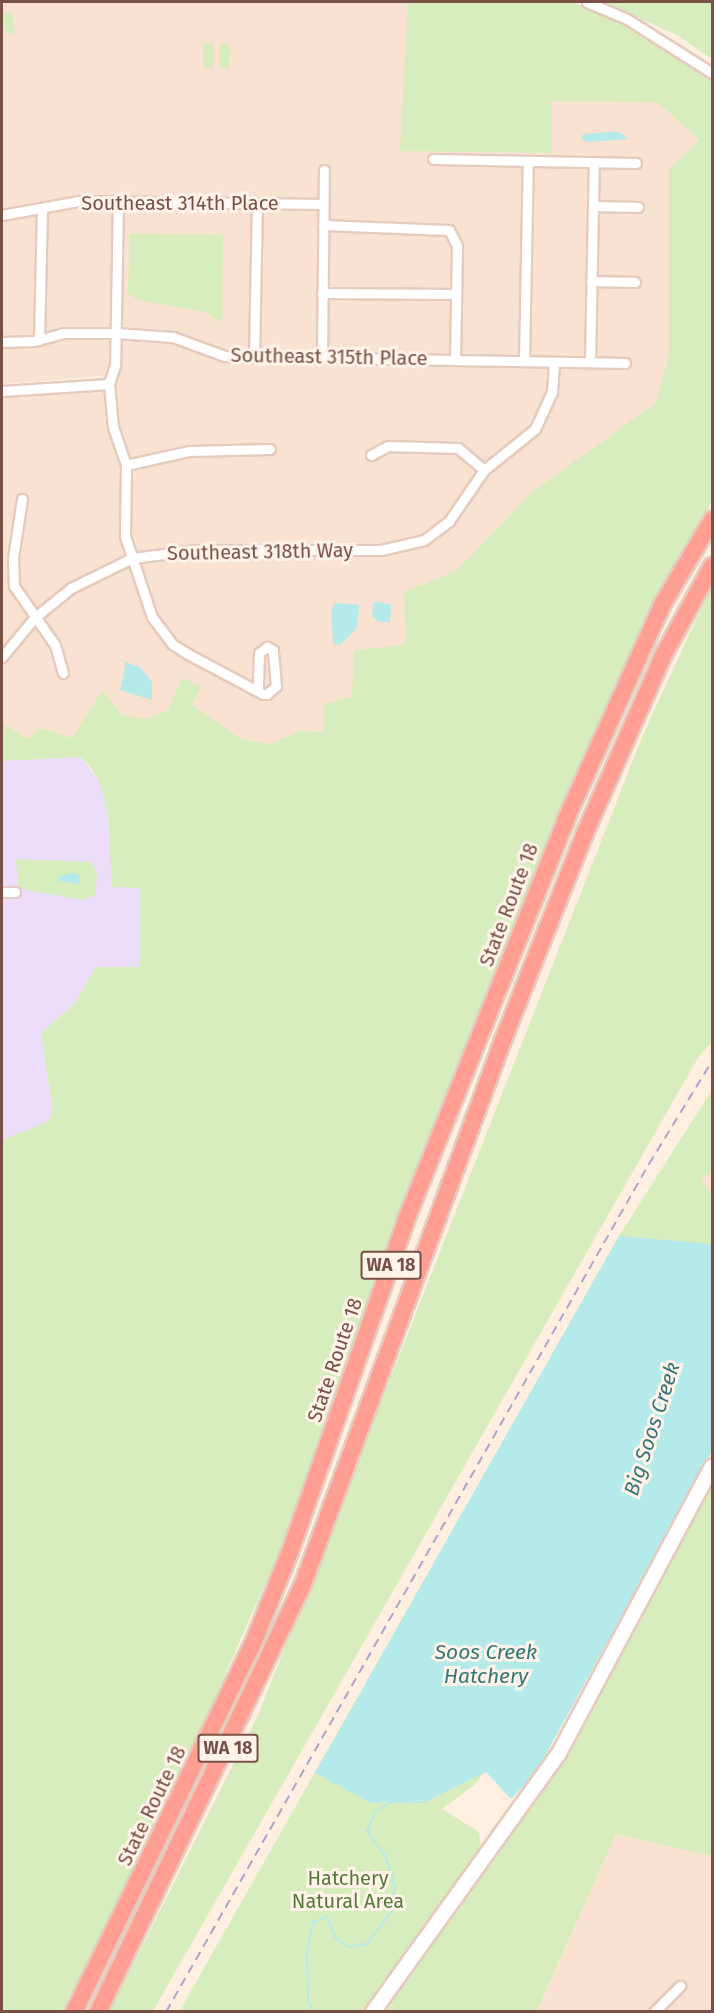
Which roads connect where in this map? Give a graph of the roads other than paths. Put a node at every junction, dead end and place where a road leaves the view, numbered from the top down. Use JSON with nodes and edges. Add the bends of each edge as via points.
{"nodes":[{"id":1,"x":587,"y":2,"type":"edge"},
{"id":2,"x":712,"y":74,"type":"edge"},
{"id":3,"x":433,"y":159,"type":"dead end"},
{"id":4,"x":528,"y":161,"type":"junction"},
{"id":5,"x":594,"y":162,"type":"junction"},
{"id":6,"x":636,"y":163,"type":"dead end"},
{"id":7,"x":324,"y":170,"type":"dead end"},
{"id":8,"x":118,"y":200,"type":"junction"},
{"id":9,"x":257,"y":204,"type":"junction"},
{"id":10,"x":323,"y":204,"type":"junction"},
{"id":11,"x":593,"y":206,"type":"junction"},
{"id":12,"x":638,"y":207,"type":"dead end"},
{"id":13,"x":42,"y":210,"type":"junction"},
{"id":14,"x":2,"y":215,"type":"edge"},
{"id":15,"x":323,"y":225,"type":"junction"},
{"id":16,"x":591,"y":281,"type":"junction"},
{"id":17,"x":635,"y":282,"type":"dead end"},
{"id":18,"x":322,"y":293,"type":"junction"},
{"id":19,"x":455,"y":294,"type":"junction"},
{"id":20,"x":116,"y":333,"type":"junction"},
{"id":21,"x":39,"y":340,"type":"junction"},
{"id":22,"x":2,"y":342,"type":"edge"},
{"id":23,"x":254,"y":357,"type":"junction"},
{"id":24,"x":322,"y":357,"type":"junction"},
{"id":25,"x":455,"y":360,"type":"junction"},
{"id":26,"x":524,"y":361,"type":"junction"},
{"id":27,"x":554,"y":362,"type":"junction"},
{"id":28,"x":590,"y":362,"type":"junction"},
{"id":29,"x":625,"y":363,"type":"dead end"},
{"id":30,"x":109,"y":384,"type":"junction"},
{"id":31,"x":2,"y":391,"type":"edge"},
{"id":32,"x":270,"y":449,"type":"dead end"},
{"id":33,"x":371,"y":454,"type":"dead end"},
{"id":34,"x":126,"y":465,"type":"junction"},
{"id":35,"x":484,"y":470,"type":"junction"},
{"id":36,"x":22,"y":499,"type":"dead end"},
{"id":37,"x":712,"y":520,"type":"edge"},
{"id":38,"x":132,"y":558,"type":"junction"},
{"id":39,"x":712,"y":566,"type":"edge"},
{"id":40,"x":34,"y":618,"type":"junction"},
{"id":41,"x":2,"y":657,"type":"edge"},
{"id":42,"x":63,"y":673,"type":"dead end"},
{"id":43,"x":258,"y":691,"type":"junction"},
{"id":44,"x":2,"y":892,"type":"edge"},
{"id":45,"x":15,"y":892,"type":"dead end"},
{"id":46,"x":712,"y":1467,"type":"edge"},
{"id":47,"x":680,"y":1986,"type":"dead end"},
{"id":48,"x":74,"y":2012,"type":"edge"},
{"id":49,"x":98,"y":2012,"type":"edge"},
{"id":50,"x":373,"y":2012,"type":"edge"},
{"id":51,"x":654,"y":2012,"type":"edge"}],
"edges":[{"from":1,"to":2,"type":"street","via":[[627,19]]},
{"from":3,"to":4,"type":"street"},
{"from":4,"to":5,"type":"street"},
{"from":4,"to":26,"type":"street"},
{"from":5,"to":6,"type":"street"},
{"from":5,"to":11,"type":"street"},
{"from":7,"to":10,"type":"street"},
{"from":8,"to":9,"type":"street","name":"Southeast 314th Place"},
{"from":8,"to":13,"type":"street","name":"Southeast 314th Place","via":[[78,201]]},
{"from":8,"to":20,"type":"street"},
{"from":9,"to":10,"type":"street","name":"Southeast 314th Place"},
{"from":9,"to":23,"type":"street"},
{"from":10,"to":15,"type":"street"},
{"from":11,"to":12,"type":"street"},
{"from":11,"to":16,"type":"street"},
{"from":13,"to":14,"type":"street","name":"Southeast 314th Place"},
{"from":13,"to":21,"type":"street"},
{"from":15,"to":18,"type":"street"},
{"from":15,"to":19,"type":"street","via":[[440,226],[454,235],[458,246]]},
{"from":16,"to":17,"type":"street"},
{"from":16,"to":28,"type":"street"},
{"from":18,"to":19,"type":"street"},
{"from":18,"to":24,"type":"street"},
{"from":19,"to":25,"type":"street"},
{"from":20,"to":21,"type":"street","name":"Southeast 315th Place","via":[[63,333]]},
{"from":20,"to":23,"type":"street","name":"Southeast 315th Place","via":[[173,337],[216,354]]},
{"from":20,"to":30,"type":"street","via":[[115,365]]},
{"from":21,"to":22,"type":"street","name":"Southeast 315th Place"},
{"from":23,"to":24,"type":"street","name":"Southeast 315th Place"},
{"from":24,"to":25,"type":"street","name":"Southeast 315th Place"},
{"from":25,"to":26,"type":"street","name":"Southeast 315th Place"},
{"from":26,"to":27,"type":"street","name":"Southeast 315th Place"},
{"from":27,"to":28,"type":"street","name":"Southeast 315th Place"},
{"from":27,"to":35,"type":"street","name":"Southeast 318th Way","via":[[552,392],[527,438]]},
{"from":28,"to":29,"type":"street","name":"Southeast 315th Place"},
{"from":30,"to":31,"type":"street"},
{"from":30,"to":34,"type":"street","via":[[113,428]]},
{"from":32,"to":34,"type":"street","via":[[189,452]]},
{"from":33,"to":35,"type":"street","via":[[388,446],[458,448]]},
{"from":34,"to":38,"type":"street","via":[[123,521]]},
{"from":35,"to":38,"type":"street","name":"Southeast 318th Way","via":[[449,521],[413,545],[381,550],[195,550]]},
{"from":36,"to":40,"type":"street","via":[[12,578],[16,593]]},
{"from":37,"to":48,"type":"highway","name":"State Route 18","number":"WA 18","via":[[662,605],[566,819],[406,1220],[290,1552],[252,1646]]},
{"from":38,"to":40,"type":"street","name":"Southeast 318th Way","via":[[71,588]]},
{"from":38,"to":43,"type":"street","via":[[152,617],[166,639]]},
{"from":39,"to":49,"type":"highway","number":"WA 18","via":[[664,654],[585,833],[503,1040],[303,1584]]},
{"from":40,"to":41,"type":"street","name":"Southeast 318th Way"},
{"from":40,"to":42,"type":"street","via":[[56,645]]},
{"from":43,"to":43,"type":"street","via":[[267,694],[276,686],[275,653],[267,647],[259,653]]},
{"from":44,"to":45,"type":"street"},
{"from":46,"to":50,"type":"main road","via":[[558,1755]]},
{"from":47,"to":51,"type":"street"}]}
